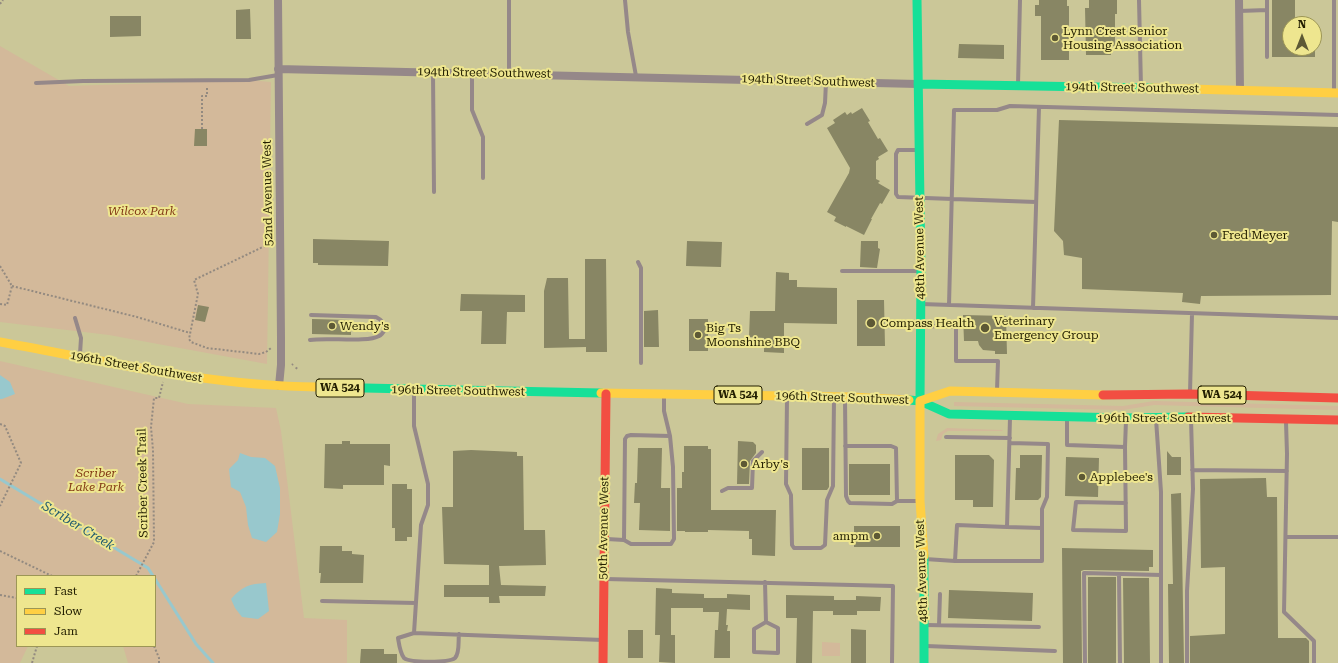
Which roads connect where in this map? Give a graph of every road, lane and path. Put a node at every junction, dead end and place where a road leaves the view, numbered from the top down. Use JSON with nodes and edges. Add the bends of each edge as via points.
{"nodes":[{"id":1,"x":3,"y":0,"type":"edge"},
{"id":2,"x":278,"y":0,"type":"edge"},
{"id":3,"x":509,"y":0,"type":"edge"},
{"id":4,"x":625,"y":0,"type":"edge"},
{"id":5,"x":917,"y":0,"type":"edge"},
{"id":6,"x":1020,"y":0,"type":"edge"},
{"id":7,"x":1139,"y":0,"type":"edge"},
{"id":8,"x":1239,"y":0,"type":"edge"},
{"id":9,"x":1267,"y":0,"type":"edge"},
{"id":10,"x":1334,"y":0,"type":"edge"},
{"id":11,"x":0,"y":4,"type":"edge"},
{"id":12,"x":1267,"y":10,"type":"junction"},
{"id":13,"x":1239,"y":11,"type":"junction"},
{"id":14,"x":1267,"y":57,"type":"dead end"},
{"id":15,"x":279,"y":72,"type":"junction"},
{"id":16,"x":434,"y":72,"type":"junction"},
{"id":17,"x":472,"y":73,"type":"junction"},
{"id":18,"x":508,"y":74,"type":"junction"},
{"id":19,"x":636,"y":76,"type":"junction"},
{"id":20,"x":207,"y":80,"type":"junction"},
{"id":21,"x":826,"y":81,"type":"junction"},
{"id":22,"x":36,"y":83,"type":"dead end"},
{"id":23,"x":918,"y":84,"type":"junction"},
{"id":24,"x":1018,"y":86,"type":"junction"},
{"id":25,"x":1141,"y":88,"type":"junction"},
{"id":26,"x":1240,"y":90,"type":"junction"},
{"id":27,"x":1336,"y":93,"type":"edge"},
{"id":28,"x":1039,"y":107,"type":"junction"},
{"id":29,"x":1338,"y":115,"type":"edge"},
{"id":30,"x":807,"y":124,"type":"dead end"},
{"id":31,"x":202,"y":129,"type":"dead end"},
{"id":32,"x":919,"y":150,"type":"junction"},
{"id":33,"x":482,"y":178,"type":"dead end"},
{"id":34,"x":434,"y":192,"type":"dead end"},
{"id":35,"x":920,"y":197,"type":"junction"},
{"id":36,"x":952,"y":198,"type":"junction"},
{"id":37,"x":1036,"y":202,"type":"junction"},
{"id":38,"x":269,"y":244,"type":"dead end"},
{"id":39,"x":638,"y":262,"type":"dead end"},
{"id":40,"x":0,"y":266,"type":"edge"},
{"id":41,"x":842,"y":271,"type":"dead end"},
{"id":42,"x":921,"y":271,"type":"junction"},
{"id":43,"x":12,"y":286,"type":"junction"},
{"id":44,"x":0,"y":304,"type":"edge"},
{"id":45,"x":921,"y":304,"type":"junction"},
{"id":46,"x":949,"y":305,"type":"junction"},
{"id":47,"x":1033,"y":308,"type":"junction"},
{"id":48,"x":1192,"y":314,"type":"junction"},
{"id":49,"x":311,"y":315,"type":"dead end"},
{"id":50,"x":74,"y":318,"type":"dead end"},
{"id":51,"x":1338,"y":318,"type":"edge"},
{"id":52,"x":921,"y":326,"type":"junction"},
{"id":53,"x":190,"y":333,"type":"junction"},
{"id":54,"x":310,"y":340,"type":"dead end"},
{"id":55,"x":0,"y":342,"type":"edge"},
{"id":56,"x":271,"y":348,"type":"dead end"},
{"id":57,"x":80,"y":356,"type":"junction"},
{"id":58,"x":641,"y":363,"type":"dead end"},
{"id":59,"x":279,"y":386,"type":"junction"},
{"id":60,"x":160,"y":390,"type":"dead end"},
{"id":61,"x":414,"y":390,"type":"junction"},
{"id":62,"x":997,"y":392,"type":"junction"},
{"id":63,"x":606,"y":394,"type":"junction"},
{"id":64,"x":664,"y":394,"type":"junction"},
{"id":65,"x":1190,"y":394,"type":"junction"},
{"id":66,"x":787,"y":396,"type":"junction"},
{"id":67,"x":834,"y":397,"type":"junction"},
{"id":68,"x":845,"y":397,"type":"junction"},
{"id":69,"x":1338,"y":398,"type":"edge"},
{"id":70,"x":920,"y":401,"type":"junction"},
{"id":71,"x":1010,"y":415,"type":"junction"},
{"id":72,"x":1067,"y":417,"type":"junction"},
{"id":73,"x":1156,"y":417,"type":"junction"},
{"id":74,"x":1191,"y":417,"type":"junction"},
{"id":75,"x":1126,"y":418,"type":"junction"},
{"id":76,"x":1286,"y":419,"type":"junction"},
{"id":77,"x":1338,"y":420,"type":"edge"},
{"id":78,"x":0,"y":424,"type":"edge"},
{"id":79,"x":670,"y":436,"type":"junction"},
{"id":80,"x":946,"y":437,"type":"dead end"},
{"id":81,"x":1010,"y":440,"type":"junction"},
{"id":82,"x":845,"y":446,"type":"junction"},
{"id":83,"x":1125,"y":446,"type":"junction"},
{"id":84,"x":762,"y":452,"type":"dead end"},
{"id":85,"x":1192,"y":470,"type":"junction"},
{"id":86,"x":1287,"y":471,"type":"junction"},
{"id":87,"x":722,"y":491,"type":"dead end"},
{"id":88,"x":897,"y":501,"type":"junction"},
{"id":89,"x":920,"y":501,"type":"junction"},
{"id":90,"x":1126,"y":503,"type":"junction"},
{"id":91,"x":0,"y":506,"type":"edge"},
{"id":92,"x":1007,"y":526,"type":"junction"},
{"id":93,"x":1042,"y":528,"type":"junction"},
{"id":94,"x":1286,"y":537,"type":"junction"},
{"id":95,"x":1338,"y":537,"type":"edge"},
{"id":96,"x":604,"y":538,"type":"junction"},
{"id":97,"x":624,"y":540,"type":"junction"},
{"id":98,"x":0,"y":551,"type":"edge"},
{"id":99,"x":924,"y":559,"type":"junction"},
{"id":100,"x":956,"y":561,"type":"junction"},
{"id":101,"x":1119,"y":574,"type":"junction"},
{"id":102,"x":50,"y":575,"type":"edge"},
{"id":103,"x":136,"y":575,"type":"edge"},
{"id":104,"x":1161,"y":575,"type":"junction"},
{"id":105,"x":604,"y":579,"type":"junction"},
{"id":106,"x":765,"y":582,"type":"junction"},
{"id":107,"x":940,"y":594,"type":"dead end"},
{"id":108,"x":0,"y":595,"type":"edge"},
{"id":109,"x":16,"y":598,"type":"edge"},
{"id":110,"x":322,"y":601,"type":"dead end"},
{"id":111,"x":416,"y":603,"type":"junction"},
{"id":112,"x":766,"y":622,"type":"junction"},
{"id":113,"x":924,"y":625,"type":"junction"},
{"id":114,"x":939,"y":625,"type":"junction"},
{"id":115,"x":1039,"y":627,"type":"dead end"},
{"id":116,"x":414,"y":633,"type":"junction"},
{"id":117,"x":459,"y":634,"type":"junction"},
{"id":118,"x":603,"y":640,"type":"junction"},
{"id":119,"x":924,"y":646,"type":"junction"},
{"id":120,"x":37,"y":647,"type":"edge"},
{"id":121,"x":154,"y":647,"type":"edge"},
{"id":122,"x":1055,"y":651,"type":"dead end"},
{"id":123,"x":32,"y":663,"type":"edge"},
{"id":124,"x":159,"y":663,"type":"edge"},
{"id":125,"x":603,"y":663,"type":"edge"},
{"id":126,"x":892,"y":663,"type":"edge"},
{"id":127,"x":924,"y":663,"type":"edge"},
{"id":128,"x":1085,"y":663,"type":"edge"},
{"id":129,"x":1120,"y":663,"type":"edge"},
{"id":130,"x":1161,"y":663,"type":"edge"},
{"id":131,"x":1187,"y":663,"type":"edge"},
{"id":132,"x":1314,"y":663,"type":"edge"}],
"edges":[{"from":1,"to":11,"type":"path"},
{"from":2,"to":15,"type":"street","name":"52nd Avenue West"},
{"from":3,"to":18,"type":"lane"},
{"from":4,"to":19,"type":"lane"},
{"from":5,"to":23,"type":"main road","name":"48th Avenue West"},
{"from":6,"to":24,"type":"lane"},
{"from":7,"to":25,"type":"lane"},
{"from":8,"to":13,"type":"street"},
{"from":9,"to":12,"type":"lane"},
{"from":10,"to":27,"type":"lane"},
{"from":12,"to":13,"type":"lane"},
{"from":12,"to":14,"type":"lane"},
{"from":13,"to":26,"type":"street"},
{"from":15,"to":16,"type":"street","name":"194th Street Southwest"},
{"from":15,"to":20,"type":"lane","via":[[249,80]]},
{"from":15,"to":59,"type":"street","name":"52nd Avenue West"},
{"from":16,"to":17,"type":"street","name":"194th Street Southwest"},
{"from":16,"to":34,"type":"lane"},
{"from":17,"to":18,"type":"street","name":"194th Street Southwest"},
{"from":17,"to":33,"type":"lane","via":[[472,110],[482,137]]},
{"from":18,"to":19,"type":"street","name":"194th Street Southwest"},
{"from":19,"to":21,"type":"street","name":"194th Street Southwest"},
{"from":20,"to":22,"type":"lane"},
{"from":20,"to":31,"type":"path","via":[[207,96],[202,96]]},
{"from":21,"to":23,"type":"street","name":"194th Street Southwest"},
{"from":21,"to":30,"type":"lane","via":[[822,114]]},
{"from":23,"to":24,"type":"main road","name":"194th Street Southwest"},
{"from":23,"to":32,"type":"main road","name":"48th Avenue West"},
{"from":24,"to":25,"type":"main road","name":"194th Street Southwest"},
{"from":25,"to":26,"type":"main road","name":"194th Street Southwest"},
{"from":26,"to":27,"type":"main road","name":"194th Street Southwest"},
{"from":28,"to":29,"type":"lane"},
{"from":28,"to":36,"type":"lane","via":[[1010,106],[997,110],[954,110]]},
{"from":28,"to":37,"type":"lane"},
{"from":32,"to":35,"type":"main road","name":"48th Avenue West"},
{"from":32,"to":35,"type":"lane","via":[[898,150],[896,194],[898,197]]},
{"from":35,"to":36,"type":"lane"},
{"from":35,"to":42,"type":"main road","name":"48th Avenue West"},
{"from":36,"to":37,"type":"lane"},
{"from":36,"to":46,"type":"lane"},
{"from":37,"to":47,"type":"lane"},
{"from":38,"to":53,"type":"path","via":[[194,280],[198,294]]},
{"from":39,"to":58,"type":"lane","via":[[641,268]]},
{"from":40,"to":43,"type":"path"},
{"from":41,"to":42,"type":"lane"},
{"from":42,"to":45,"type":"main road","name":"48th Avenue West"},
{"from":43,"to":44,"type":"path","via":[[7,305]]},
{"from":43,"to":53,"type":"path"},
{"from":45,"to":46,"type":"lane"},
{"from":45,"to":52,"type":"main road","name":"48th Avenue West"},
{"from":46,"to":47,"type":"lane"},
{"from":47,"to":48,"type":"lane"},
{"from":48,"to":51,"type":"lane"},
{"from":48,"to":65,"type":"lane"},
{"from":49,"to":54,"type":"lane","via":[[376,317],[384,323],[385,329],[379,336],[368,339]]},
{"from":50,"to":57,"type":"lane","via":[[81,338]]},
{"from":52,"to":62,"type":"lane","via":[[956,327],[956,361],[998,361]]},
{"from":52,"to":70,"type":"main road","name":"48th Avenue West"},
{"from":53,"to":56,"type":"path","via":[[191,342],[207,348],[259,354]]},
{"from":55,"to":57,"type":"main road","name":"196th Street Southwest","number":"WA 524"},
{"from":57,"to":59,"type":"main road","name":"196th Street Southwest","number":"WA 524","via":[[204,379]]},
{"from":59,"to":61,"type":"main road","name":"196th Street Southwest","number":"WA 524"},
{"from":60,"to":103,"type":"path","name":"Scriber Creek Trail","via":[[159,398],[154,398],[150,427],[154,542]]},
{"from":61,"to":63,"type":"main road","name":"196th Street Southwest","number":"WA 524"},
{"from":61,"to":111,"type":"lane","via":[[414,426],[428,484],[428,505],[421,526]]},
{"from":62,"to":65,"type":"main road","name":"196th Street Southwest","number":"WA 524"},
{"from":62,"to":70,"type":"main road","name":"196th Street Southwest","number":"WA 524","via":[[950,391]]},
{"from":63,"to":64,"type":"main road","name":"196th Street Southwest","number":"WA 524"},
{"from":63,"to":96,"type":"main road","name":"50th Avenue West"},
{"from":64,"to":66,"type":"main road","name":"196th Street Southwest","number":"WA 524"},
{"from":64,"to":79,"type":"lane","via":[[664,411]]},
{"from":65,"to":69,"type":"main road","name":"196th Street Southwest","number":"WA 524"},
{"from":66,"to":67,"type":"main road","name":"196th Street Southwest","number":"WA 524"},
{"from":66,"to":67,"type":"lane","via":[[786,487],[791,495],[794,548],[821,548],[825,545],[827,500],[833,486]]},
{"from":67,"to":68,"type":"main road","name":"196th Street Southwest","number":"WA 524"},
{"from":68,"to":70,"type":"main road","name":"196th Street Southwest","number":"WA 524"},
{"from":68,"to":82,"type":"lane"},
{"from":70,"to":71,"type":"main road","name":"196th Street Southwest","via":[[949,414]]},
{"from":70,"to":89,"type":"main road","name":"48th Avenue West"},
{"from":71,"to":72,"type":"main road","name":"196th Street Southwest"},
{"from":71,"to":81,"type":"lane"},
{"from":72,"to":75,"type":"main road","name":"196th Street Southwest"},
{"from":72,"to":83,"type":"lane","via":[[1067,445]]},
{"from":73,"to":74,"type":"main road","name":"196th Street Southwest"},
{"from":73,"to":75,"type":"main road","name":"196th Street Southwest"},
{"from":73,"to":104,"type":"lane","via":[[1161,492]]},
{"from":74,"to":76,"type":"main road","name":"196th Street Southwest"},
{"from":74,"to":85,"type":"lane"},
{"from":75,"to":83,"type":"lane"},
{"from":76,"to":77,"type":"main road","name":"196th Street Southwest"},
{"from":76,"to":86,"type":"lane"},
{"from":78,"to":91,"type":"path","via":[[5,426],[21,463]]},
{"from":79,"to":97,"type":"lane","via":[[631,435],[625,439]]},
{"from":79,"to":97,"type":"lane","via":[[674,539],[671,544],[631,544]]},
{"from":80,"to":81,"type":"lane"},
{"from":81,"to":92,"type":"lane"},
{"from":81,"to":93,"type":"lane","via":[[1048,444],[1047,497],[1042,509]]},
{"from":82,"to":88,"type":"lane","via":[[896,448]]},
{"from":82,"to":88,"type":"lane","via":[[848,501],[892,504]]},
{"from":83,"to":90,"type":"lane"},
{"from":84,"to":87,"type":"lane","via":[[753,461],[752,488],[728,488]]},
{"from":85,"to":86,"type":"lane"},
{"from":85,"to":131,"type":"lane","via":[[1194,489],[1187,591]]},
{"from":86,"to":94,"type":"lane"},
{"from":88,"to":89,"type":"lane"},
{"from":89,"to":99,"type":"main road","name":"48th Avenue West"},
{"from":90,"to":90,"type":"lane","via":[[1126,532],[1073,530],[1076,502]]},
{"from":92,"to":93,"type":"lane"},
{"from":92,"to":100,"type":"lane","via":[[956,525]]},
{"from":93,"to":100,"type":"lane","via":[[1042,561]]},
{"from":94,"to":95,"type":"lane"},
{"from":94,"to":132,"type":"lane","via":[[1284,612],[1314,641]]},
{"from":96,"to":97,"type":"lane"},
{"from":96,"to":105,"type":"main road","name":"50th Avenue West"},
{"from":98,"to":102,"type":"path"},
{"from":99,"to":100,"type":"lane"},
{"from":99,"to":113,"type":"main road","name":"48th Avenue West"},
{"from":101,"to":104,"type":"lane"},
{"from":101,"to":128,"type":"lane","via":[[1084,573]]},
{"from":101,"to":129,"type":"lane"},
{"from":104,"to":130,"type":"lane"},
{"from":105,"to":106,"type":"lane"},
{"from":105,"to":118,"type":"main road","name":"50th Avenue West"},
{"from":106,"to":112,"type":"lane"},
{"from":106,"to":126,"type":"lane","via":[[893,586]]},
{"from":107,"to":114,"type":"lane"},
{"from":108,"to":109,"type":"path"},
{"from":110,"to":111,"type":"lane"},
{"from":111,"to":116,"type":"lane"},
{"from":112,"to":112,"type":"lane","via":[[754,629],[754,652],[778,652],[778,628]]},
{"from":113,"to":114,"type":"lane"},
{"from":113,"to":119,"type":"main road","name":"48th Avenue West"},
{"from":114,"to":115,"type":"lane"},
{"from":116,"to":117,"type":"lane"},
{"from":116,"to":117,"type":"lane","via":[[398,638],[401,652],[409,661],[421,663],[444,663],[456,658]]},
{"from":117,"to":118,"type":"lane"},
{"from":118,"to":125,"type":"main road","name":"50th Avenue West"},
{"from":119,"to":122,"type":"lane"},
{"from":119,"to":127,"type":"main road","name":"48th Avenue West"},
{"from":120,"to":123,"type":"path"},
{"from":121,"to":124,"type":"path"}]}
